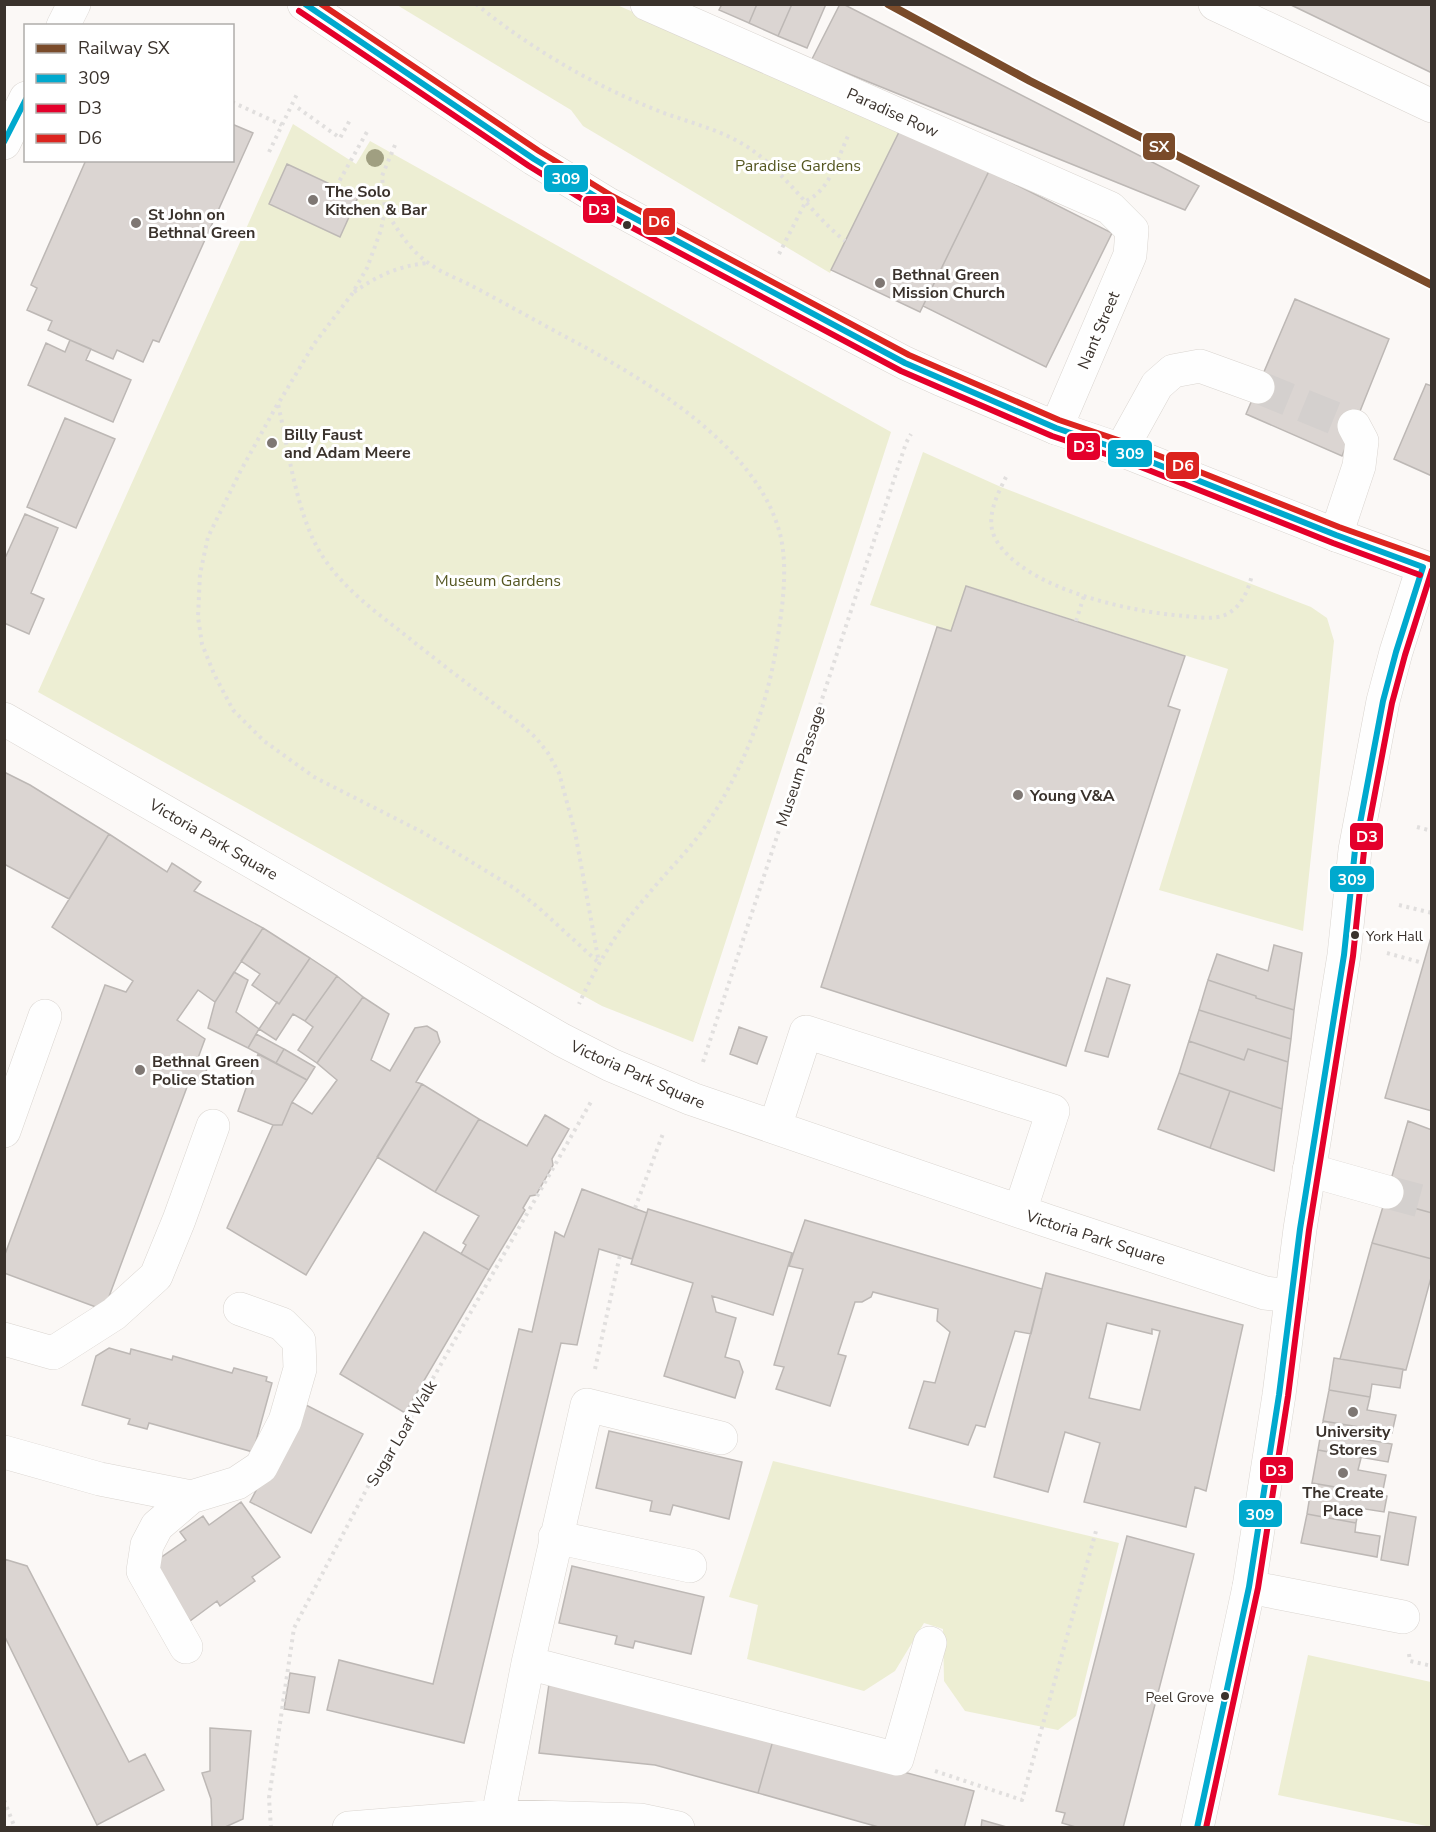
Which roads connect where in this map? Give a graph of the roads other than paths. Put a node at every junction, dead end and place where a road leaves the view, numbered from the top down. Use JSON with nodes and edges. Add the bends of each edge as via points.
{"nodes":[{"id":1,"x":74,"y":4,"type":"edge"},
{"id":2,"x":304,"y":4,"type":"edge"},
{"id":3,"x":647,"y":4,"type":"edge"},
{"id":4,"x":1215,"y":4,"type":"edge"},
{"id":5,"x":64,"y":24,"type":"edge"},
{"id":6,"x":24,"y":102,"type":"edge"},
{"id":7,"x":1431,"y":106,"type":"edge"},
{"id":8,"x":4,"y":143,"type":"edge"},
{"id":9,"x":1132,"y":230,"type":"joint"},
{"id":10,"x":1258,"y":387,"type":"tunnel mouth"},
{"id":11,"x":1354,"y":426,"type":"dead end"},
{"id":12,"x":1056,"y":428,"type":"junction"},
{"id":13,"x":1121,"y":450,"type":"junction"},
{"id":14,"x":1336,"y":535,"type":"junction"},
{"id":15,"x":1427,"y":568,"type":"edge"},
{"id":16,"x":4,"y":719,"type":"edge"},
{"id":17,"x":45,"y":1016,"type":"dead end"},
{"id":18,"x":213,"y":1126,"type":"dead end"},
{"id":19,"x":775,"y":1127,"type":"junction"},
{"id":20,"x":4,"y":1131,"type":"edge"},
{"id":21,"x":1309,"y":1170,"type":"junction"},
{"id":22,"x":1387,"y":1192,"type":"tunnel mouth"},
{"id":23,"x":1020,"y":1212,"type":"junction"},
{"id":24,"x":1292,"y":1296,"type":"junction"},
{"id":25,"x":240,"y":1309,"type":"dead end"},
{"id":26,"x":4,"y":1339,"type":"edge"},
{"id":27,"x":722,"y":1438,"type":"dead end"},
{"id":28,"x":4,"y":1452,"type":"edge"},
{"id":29,"x":191,"y":1497,"type":"junction"},
{"id":30,"x":555,"y":1537,"type":"junction"},
{"id":31,"x":690,"y":1566,"type":"dead end"},
{"id":32,"x":1249,"y":1587,"type":"junction"},
{"id":33,"x":1403,"y":1617,"type":"dead end"},
{"id":34,"x":930,"y":1643,"type":"dead end"},
{"id":35,"x":186,"y":1647,"type":"dead end"},
{"id":36,"x":528,"y":1663,"type":"junction"},
{"id":37,"x":498,"y":1816,"type":"junction"},
{"id":38,"x":349,"y":1827,"type":"edge"},
{"id":39,"x":678,"y":1827,"type":"edge"},
{"id":40,"x":1197,"y":1827,"type":"edge"}],
"edges":[{"from":1,"to":5,"type":"street"},
{"from":2,"to":12,"type":"street","via":[[534,159],[628,215],[930,375]]},
{"from":3,"to":9,"type":"street","name":"Paradise Row","via":[[1110,208]]},
{"from":4,"to":7,"type":"street"},
{"from":6,"to":8,"type":"street"},
{"from":9,"to":12,"type":"street","name":"Nant Street","via":[[1130,255]]},
{"from":10,"to":13,"type":"street","via":[[1200,366],[1173,371],[1157,385]]},
{"from":11,"to":14,"type":"street","via":[[1362,441],[1359,466]]},
{"from":12,"to":13,"type":"street"},
{"from":13,"to":14,"type":"street"},
{"from":14,"to":15,"type":"street"},
{"from":15,"to":21,"type":"street","via":[[1396,652],[1383,701],[1355,850],[1344,955]]},
{"from":16,"to":19,"type":"street","name":"Victoria Park Square","via":[[562,1040],[685,1096]]},
{"from":17,"to":20,"type":"street"},
{"from":18,"to":26,"type":"street","via":[[156,1276],[114,1314],[53,1353]]},
{"from":19,"to":23,"type":"street","name":"Victoria Park Square"},
{"from":19,"to":23,"type":"street","via":[[806,1032],[1053,1112]]},
{"from":21,"to":22,"type":"street"},
{"from":21,"to":24,"type":"street"},
{"from":23,"to":24,"type":"street","name":"Victoria Park Square","via":[[1265,1293]]},
{"from":24,"to":32,"type":"street"},
{"from":25,"to":29,"type":"street","via":[[282,1324],[300,1341],[300,1369],[285,1421],[261,1467],[237,1483]]},
{"from":27,"to":30,"type":"street","via":[[587,1405]]},
{"from":28,"to":29,"type":"street","via":[[100,1479]]},
{"from":29,"to":35,"type":"street","via":[[157,1526],[147,1545],[143,1571]]},
{"from":30,"to":31,"type":"street"},
{"from":30,"to":36,"type":"street"},
{"from":32,"to":33,"type":"street"},
{"from":32,"to":40,"type":"street"},
{"from":34,"to":36,"type":"street","via":[[897,1759]]},
{"from":36,"to":37,"type":"street"},
{"from":37,"to":38,"type":"street"},
{"from":37,"to":39,"type":"street","via":[[640,1820]]}]}
